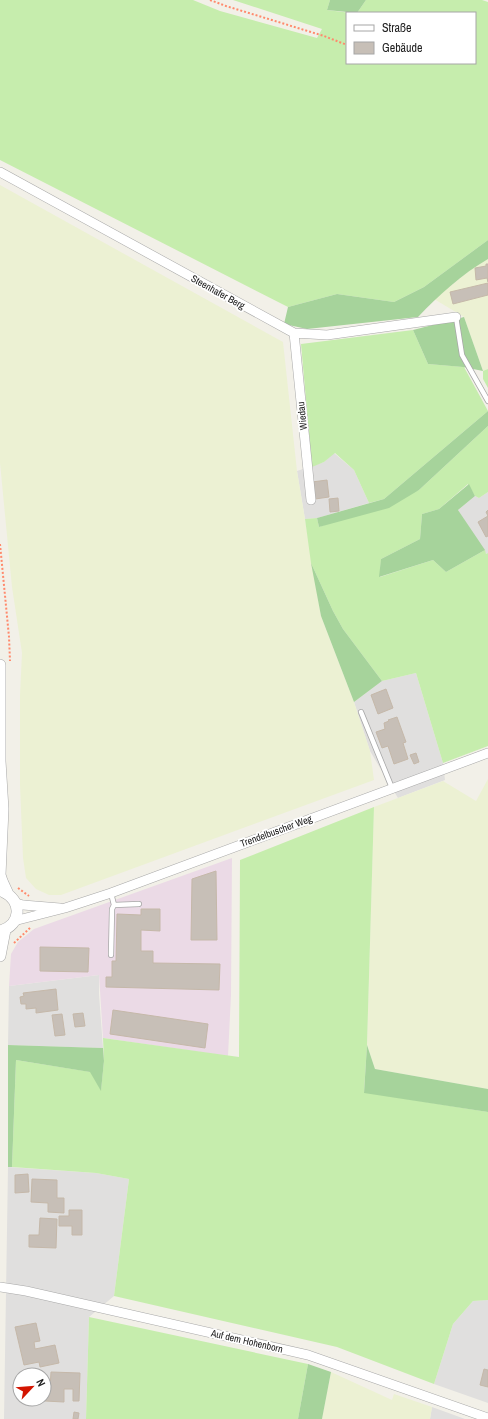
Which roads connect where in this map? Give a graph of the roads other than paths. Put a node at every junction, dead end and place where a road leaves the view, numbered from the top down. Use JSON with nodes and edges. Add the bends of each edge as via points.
{"nodes":[{"id":1,"x":0,"y":172,"type":"edge"},
{"id":2,"x":456,"y":317,"type":"joint"},
{"id":3,"x":294,"y":332,"type":"junction"},
{"id":4,"x":488,"y":401,"type":"edge"},
{"id":5,"x":311,"y":500,"type":"dead end"},
{"id":6,"x":0,"y":665,"type":"edge"},
{"id":7,"x":361,"y":712,"type":"dead end"},
{"id":8,"x":488,"y":754,"type":"edge"},
{"id":9,"x":0,"y":761,"type":"edge"},
{"id":10,"x":0,"y":765,"type":"edge"},
{"id":11,"x":392,"y":788,"type":"junction"},
{"id":12,"x":111,"y":892,"type":"junction"},
{"id":13,"x":8,"y":896,"type":"edge"},
{"id":14,"x":140,"y":904,"type":"dead end"},
{"id":15,"x":114,"y":905,"type":"junction"},
{"id":16,"x":65,"y":908,"type":"junction"},
{"id":17,"x":14,"y":921,"type":"junction"},
{"id":18,"x":2,"y":930,"type":"edge"},
{"id":19,"x":1,"y":952,"type":"edge"},
{"id":20,"x":111,"y":955,"type":"dead end"},
{"id":21,"x":0,"y":1287,"type":"edge"},
{"id":22,"x":488,"y":1418,"type":"edge"}],
"edges":[{"from":1,"to":3,"type":"street","name":"Steenhafer Berg"},
{"from":2,"to":3,"type":"street","name":"Steenhafer Berg","via":[[327,335]]},
{"from":2,"to":4,"type":"lane","via":[[462,355]]},
{"from":3,"to":5,"type":"street","name":"Wiedau"},
{"from":6,"to":9,"type":"street"},
{"from":7,"to":11,"type":"lane"},
{"from":8,"to":11,"type":"street","name":"Trendelbuscher Weg"},
{"from":9,"to":10,"type":"street"},
{"from":9,"to":13,"type":"street","via":[[3,809],[0,875]]},
{"from":11,"to":12,"type":"street","name":"Trendelbuscher Weg"},
{"from":12,"to":15,"type":"lane"},
{"from":12,"to":16,"type":"street","name":"Trendelbuscher Weg"},
{"from":13,"to":16,"type":"street","name":"Trendelbuscher Weg","via":[[23,905]]},
{"from":13,"to":17,"type":"street","via":[[17,911]]},
{"from":14,"to":15,"type":"lane"},
{"from":15,"to":20,"type":"lane"},
{"from":16,"to":17,"type":"street","name":"Trendelbuscher Weg"},
{"from":17,"to":18,"type":"street","via":[[11,926]]},
{"from":18,"to":19,"type":"street"},
{"from":21,"to":22,"type":"street","name":"Auf dem Hohenborn","via":[[308,1355]]}]}
